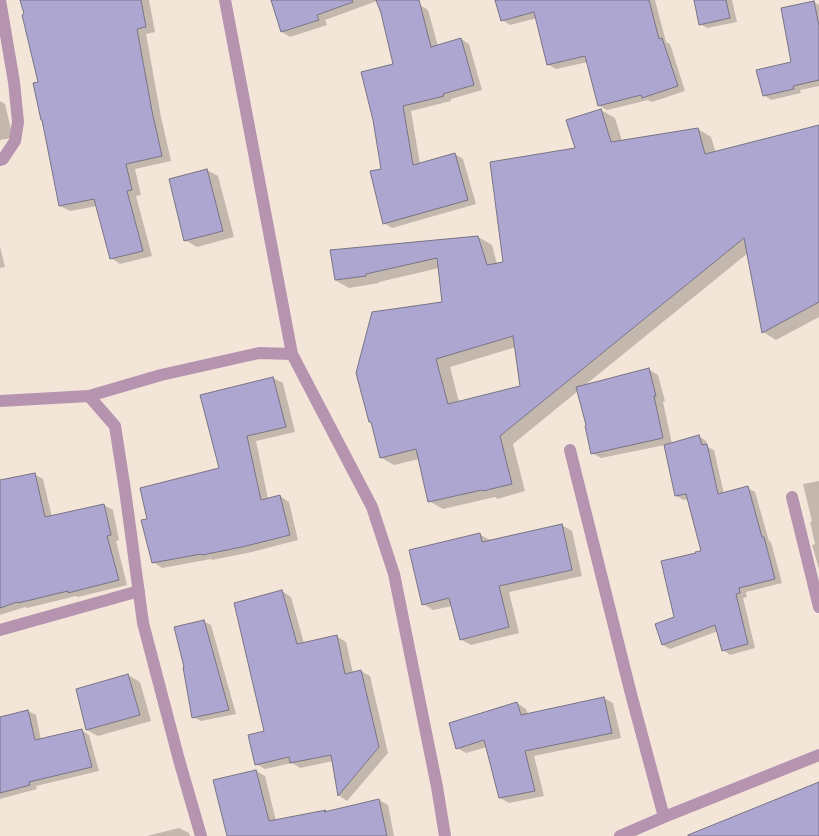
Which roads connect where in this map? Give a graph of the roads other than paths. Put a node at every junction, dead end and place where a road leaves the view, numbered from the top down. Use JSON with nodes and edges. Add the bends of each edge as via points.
{"nodes":[{"id":1,"x":0,"y":0,"type":"edge"},
{"id":2,"x":225,"y":0,"type":"edge"},
{"id":3,"x":0,"y":160,"type":"edge"},
{"id":4,"x":292,"y":354,"type":"junction"},
{"id":5,"x":89,"y":396,"type":"junction"},
{"id":6,"x":0,"y":401,"type":"edge"},
{"id":7,"x":570,"y":450,"type":"dead end"},
{"id":8,"x":792,"y":497,"type":"dead end"},
{"id":9,"x":139,"y":591,"type":"junction"},
{"id":10,"x":819,"y":607,"type":"edge"},
{"id":11,"x":0,"y":630,"type":"edge"},
{"id":12,"x":819,"y":755,"type":"edge"},
{"id":13,"x":664,"y":817,"type":"junction"},
{"id":14,"x":201,"y":836,"type":"edge"},
{"id":15,"x":445,"y":836,"type":"edge"},
{"id":16,"x":620,"y":836,"type":"edge"}],
"edges":[{"from":1,"to":3,"type":"street","via":[[18,122],[15,141]]},
{"from":2,"to":4,"type":"street"},
{"from":4,"to":5,"type":"street","via":[[259,353],[160,375]]},
{"from":4,"to":15,"type":"street","via":[[372,508],[394,574]]},
{"from":5,"to":6,"type":"street"},
{"from":5,"to":9,"type":"street","via":[[115,426]]},
{"from":7,"to":13,"type":"street","via":[[630,694]]},
{"from":8,"to":10,"type":"street"},
{"from":9,"to":11,"type":"street"},
{"from":9,"to":14,"type":"street","via":[[143,623]]},
{"from":12,"to":13,"type":"street"},
{"from":13,"to":16,"type":"street"}]}
